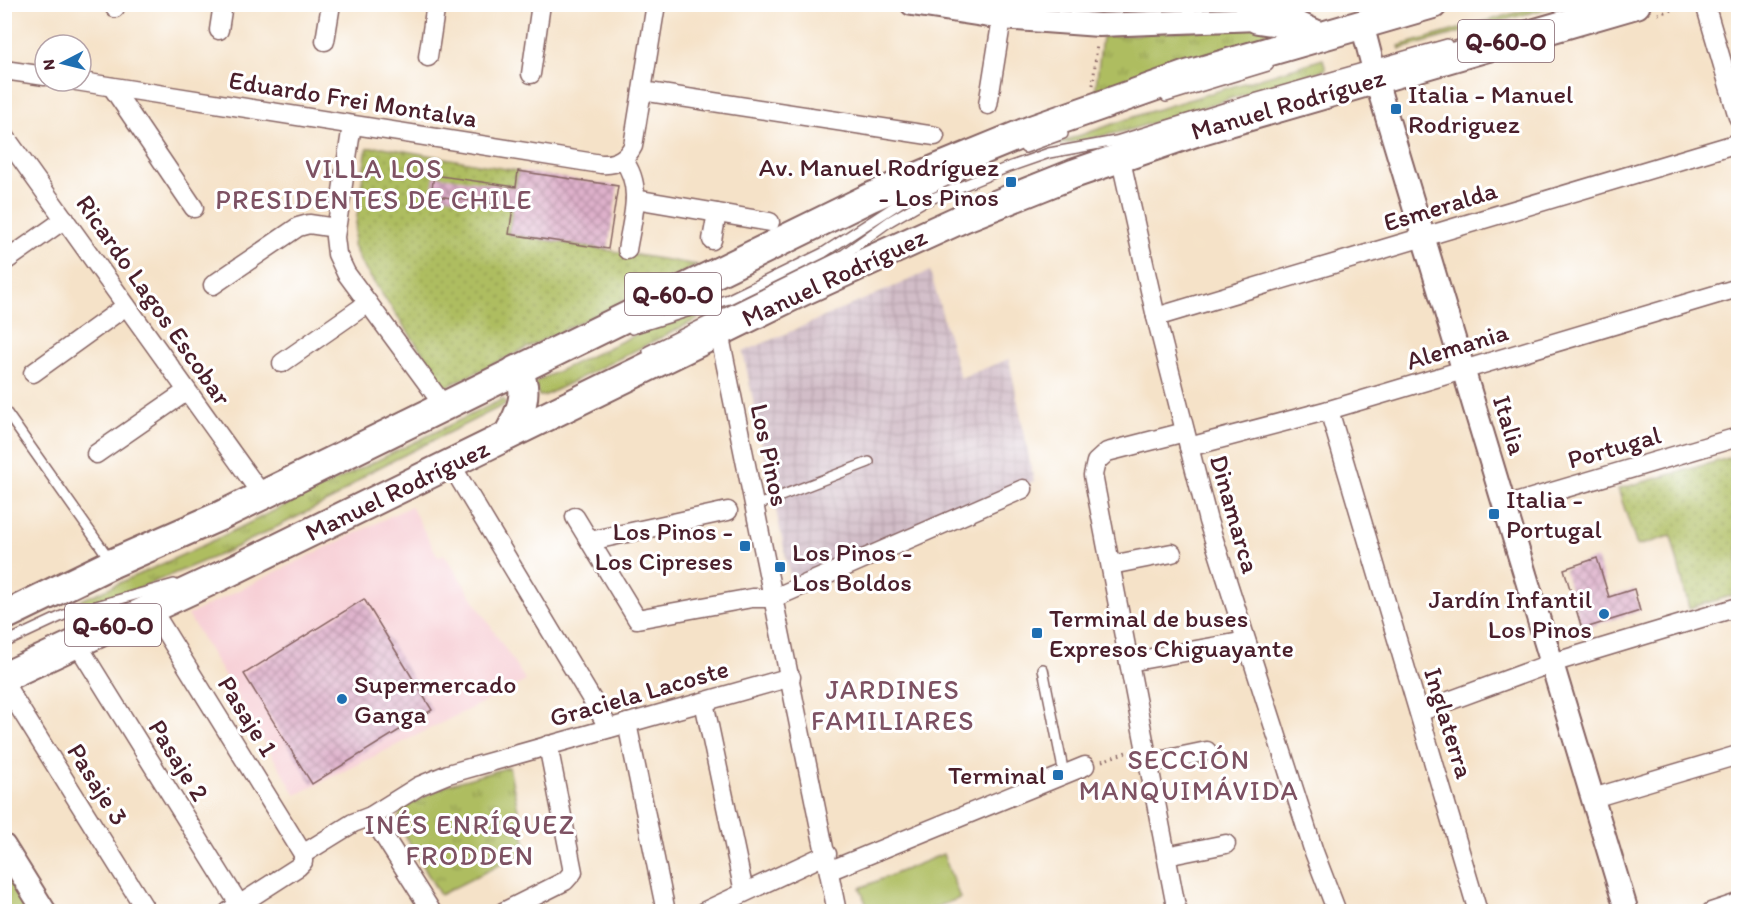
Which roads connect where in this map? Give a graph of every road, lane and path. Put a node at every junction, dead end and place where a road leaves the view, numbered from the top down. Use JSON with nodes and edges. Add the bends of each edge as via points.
{"nodes":[{"id":1,"x":223,"y":4,"type":"edge"},
{"id":2,"x":331,"y":4,"type":"edge"},
{"id":3,"x":436,"y":4,"type":"edge"},
{"id":4,"x":541,"y":4,"type":"edge"},
{"id":5,"x":656,"y":4,"type":"edge"},
{"id":6,"x":912,"y":4,"type":"edge"},
{"id":7,"x":1433,"y":4,"type":"edge"},
{"id":8,"x":1691,"y":4,"type":"edge"},
{"id":9,"x":1705,"y":4,"type":"edge"},
{"id":10,"x":1647,"y":10,"type":"edge"},
{"id":11,"x":1002,"y":18,"type":"junction"},
{"id":12,"x":1258,"y":19,"type":"joint"},
{"id":13,"x":1362,"y":24,"type":"junction"},
{"id":14,"x":1099,"y":25,"type":"junction"},
{"id":15,"x":219,"y":30,"type":"dead end"},
{"id":16,"x":326,"y":40,"type":"dead end"},
{"id":17,"x":1326,"y":40,"type":"junction"},
{"id":18,"x":1458,"y":41,"type":"dead end"},
{"id":19,"x":428,"y":57,"type":"dead end"},
{"id":20,"x":1281,"y":62,"type":"dead end"},
{"id":21,"x":4,"y":70,"type":"edge"},
{"id":22,"x":1374,"y":72,"type":"junction"},
{"id":23,"x":33,"y":74,"type":"edge"},
{"id":24,"x":531,"y":74,"type":"dead end"},
{"id":25,"x":93,"y":84,"type":"edge"},
{"id":26,"x":112,"y":87,"type":"junction"},
{"id":27,"x":642,"y":91,"type":"junction"},
{"id":28,"x":1159,"y":100,"type":"dead end"},
{"id":29,"x":988,"y":105,"type":"dead end"},
{"id":30,"x":1738,"y":117,"type":"edge"},
{"id":31,"x":1085,"y":118,"type":"junction"},
{"id":32,"x":352,"y":125,"type":"junction"},
{"id":33,"x":4,"y":135,"type":"edge"},
{"id":34,"x":935,"y":136,"type":"dead end"},
{"id":35,"x":1738,"y":143,"type":"edge"},
{"id":36,"x":1014,"y":153,"type":"dead end"},
{"id":37,"x":1120,"y":156,"type":"junction"},
{"id":38,"x":623,"y":159,"type":"junction"},
{"id":39,"x":973,"y":169,"type":"dead end"},
{"id":40,"x":635,"y":199,"type":"junction"},
{"id":41,"x":194,"y":208,"type":"dead end"},
{"id":42,"x":717,"y":213,"type":"junction"},
{"id":43,"x":65,"y":219,"type":"junction"},
{"id":44,"x":770,"y":222,"type":"dead end"},
{"id":45,"x":336,"y":228,"type":"junction"},
{"id":46,"x":1424,"y":237,"type":"junction"},
{"id":47,"x":712,"y":240,"type":"dead end"},
{"id":48,"x":627,"y":250,"type":"dead end"},
{"id":49,"x":4,"y":262,"type":"edge"},
{"id":50,"x":213,"y":285,"type":"dead end"},
{"id":51,"x":1738,"y":288,"type":"edge"},
{"id":52,"x":368,"y":303,"type":"junction"},
{"id":53,"x":126,"y":306,"type":"junction"},
{"id":54,"x":1156,"y":317,"type":"junction"},
{"id":55,"x":719,"y":332,"type":"junction"},
{"id":56,"x":621,"y":334,"type":"dead end"},
{"id":57,"x":642,"y":354,"type":"dead end"},
{"id":58,"x":282,"y":363,"type":"dead end"},
{"id":59,"x":1464,"y":370,"type":"junction"},
{"id":60,"x":33,"y":373,"type":"dead end"},
{"id":61,"x":521,"y":379,"type":"junction"},
{"id":62,"x":187,"y":391,"type":"junction"},
{"id":63,"x":444,"y":406,"type":"junction"},
{"id":64,"x":544,"y":406,"type":"dead end"},
{"id":65,"x":4,"y":409,"type":"edge"},
{"id":66,"x":1329,"y":410,"type":"junction"},
{"id":67,"x":508,"y":435,"type":"junction"},
{"id":68,"x":1738,"y":437,"type":"edge"},
{"id":69,"x":1187,"y":440,"type":"junction"},
{"id":70,"x":96,"y":454,"type":"dead end"},
{"id":71,"x":869,"y":462,"type":"dead end"},
{"id":72,"x":450,"y":463,"type":"junction"},
{"id":73,"x":1023,"y":489,"type":"dead end"},
{"id":74,"x":262,"y":495,"type":"junction"},
{"id":75,"x":755,"y":506,"type":"junction"},
{"id":76,"x":1505,"y":506,"type":"junction"},
{"id":77,"x":728,"y":511,"type":"dead end"},
{"id":78,"x":576,"y":517,"type":"dead end"},
{"id":79,"x":590,"y":541,"type":"junction"},
{"id":80,"x":1172,"y":553,"type":"dead end"},
{"id":81,"x":113,"y":563,"type":"junction"},
{"id":82,"x":1111,"y":565,"type":"junction"},
{"id":83,"x":223,"y":575,"type":"junction"},
{"id":84,"x":774,"y":598,"type":"junction"},
{"id":85,"x":1738,"y":607,"type":"edge"},
{"id":86,"x":145,"y":610,"type":"junction"},
{"id":87,"x":4,"y":616,"type":"edge"},
{"id":88,"x":1246,"y":641,"type":"junction"},
{"id":89,"x":76,"y":642,"type":"junction"},
{"id":90,"x":4,"y":643,"type":"edge"},
{"id":91,"x":1129,"y":663,"type":"junction"},
{"id":92,"x":1552,"y":663,"type":"junction"},
{"id":93,"x":1043,"y":669,"type":"dead end"},
{"id":94,"x":4,"y":677,"type":"edge"},
{"id":95,"x":791,"y":677,"type":"junction"},
{"id":96,"x":4,"y":683,"type":"edge"},
{"id":97,"x":704,"y":702,"type":"junction"},
{"id":98,"x":1419,"y":712,"type":"junction"},
{"id":99,"x":627,"y":723,"type":"junction"},
{"id":100,"x":609,"y":728,"type":"junction"},
{"id":101,"x":549,"y":745,"type":"junction"},
{"id":102,"x":1207,"y":752,"type":"dead end"},
{"id":103,"x":1147,"y":755,"type":"junction"},
{"id":104,"x":1738,"y":755,"type":"edge"},
{"id":105,"x":1085,"y":766,"type":"joint"},
{"id":106,"x":1064,"y":774,"type":"junction"},
{"id":107,"x":1593,"y":798,"type":"junction"},
{"id":108,"x":371,"y":816,"type":"junction"},
{"id":109,"x":1226,"y":844,"type":"dead end"},
{"id":110,"x":4,"y":846,"type":"edge"},
{"id":111,"x":303,"y":854,"type":"junction"},
{"id":112,"x":1166,"y":856,"type":"junction"},
{"id":113,"x":829,"y":862,"type":"junction"},
{"id":114,"x":744,"y":892,"type":"junction"},
{"id":115,"x":1738,"y":903,"type":"edge"},
{"id":116,"x":234,"y":908,"type":"edge"},
{"id":117,"x":45,"y":912,"type":"edge"},
{"id":118,"x":147,"y":912,"type":"edge"},
{"id":119,"x":432,"y":912,"type":"edge"},
{"id":120,"x":503,"y":912,"type":"edge"},
{"id":121,"x":666,"y":912,"type":"edge"},
{"id":122,"x":703,"y":912,"type":"edge"},
{"id":123,"x":837,"y":912,"type":"edge"},
{"id":124,"x":1177,"y":912,"type":"edge"},
{"id":125,"x":1337,"y":912,"type":"edge"},
{"id":126,"x":1478,"y":912,"type":"edge"},
{"id":127,"x":1627,"y":912,"type":"edge"},
{"id":128,"x":1711,"y":912,"type":"edge"}],
"edges":[{"from":1,"to":15,"type":"street"},
{"from":2,"to":16,"type":"street"},
{"from":3,"to":19,"type":"street"},
{"from":4,"to":24,"type":"street"},
{"from":5,"to":27,"type":"street"},
{"from":6,"to":11,"type":"street"},
{"from":7,"to":13,"type":"main road","number":"Q-60-O"},
{"from":8,"to":10,"type":"path"},
{"from":9,"to":30,"type":"street"},
{"from":10,"to":22,"type":"main road","name":"Manuel Rodríguez","number":"Q-60-O"},
{"from":11,"to":14,"type":"street"},
{"from":11,"to":29,"type":"street"},
{"from":12,"to":14,"type":"street"},
{"from":12,"to":17,"type":"main road","via":[[1293,24]]},
{"from":13,"to":17,"type":"main road","number":"Q-60-O"},
{"from":13,"to":22,"type":"street","name":"Italia"},
{"from":14,"to":31,"type":"path"},
{"from":17,"to":31,"type":"main road","number":"Q-60-O","via":[[1187,75]]},
{"from":18,"to":22,"type":"lane"},
{"from":20,"to":28,"type":"lane"},
{"from":21,"to":23,"type":"street"},
{"from":22,"to":37,"type":"main road","name":"Manuel Rodríguez","number":"Q-60-O"},
{"from":22,"to":46,"type":"street","name":"Italia"},
{"from":22,"to":57,"type":"lane","via":[[1116,141],[1049,153],[1006,168],[921,203],[843,255]]},
{"from":25,"to":26,"type":"street","name":"Eduardo Frei Montalva"},
{"from":26,"to":32,"type":"street","name":"Eduardo Frei Montalva"},
{"from":26,"to":41,"type":"street"},
{"from":27,"to":34,"type":"street"},
{"from":27,"to":38,"type":"street","via":[[633,146]]},
{"from":31,"to":36,"type":"lane"},
{"from":31,"to":61,"type":"main road","number":"Q-60-O","via":[[1034,129],[869,198]]},
{"from":32,"to":38,"type":"street","name":"Eduardo Frei Montalva","via":[[600,164]]},
{"from":32,"to":45,"type":"street"},
{"from":33,"to":43,"type":"street","name":"Ricardo Lagos Escobar"},
{"from":35,"to":46,"type":"street","name":"Esmeralda"},
{"from":37,"to":54,"type":"street","name":"Dinamarca"},
{"from":37,"to":55,"type":"main road","name":"Manuel Rodríguez","number":"Q-60-O","via":[[902,244]]},
{"from":38,"to":40,"type":"street","via":[[634,177]]},
{"from":39,"to":56,"type":"lane","via":[[903,201],[836,246],[729,299]]},
{"from":40,"to":42,"type":"street"},
{"from":40,"to":48,"type":"street"},
{"from":42,"to":44,"type":"street"},
{"from":42,"to":47,"type":"street"},
{"from":43,"to":49,"type":"street"},
{"from":43,"to":53,"type":"street","name":"Ricardo Lagos Escobar"},
{"from":45,"to":50,"type":"street","via":[[309,224],[298,227]]},
{"from":45,"to":52,"type":"street","via":[[335,245],[341,264]]},
{"from":46,"to":54,"type":"street","name":"Esmeralda"},
{"from":46,"to":59,"type":"street","name":"Italia"},
{"from":51,"to":59,"type":"street","name":"Alemania"},
{"from":52,"to":58,"type":"street"},
{"from":52,"to":63,"type":"street"},
{"from":53,"to":60,"type":"street"},
{"from":53,"to":62,"type":"street","name":"Ricardo Lagos Escobar"},
{"from":54,"to":69,"type":"street","name":"Dinamarca"},
{"from":55,"to":67,"type":"main road","name":"Manuel Rodríguez","number":"Q-60-O"},
{"from":55,"to":75,"type":"street","name":"Los Pinos"},
{"from":59,"to":66,"type":"street","name":"Alemania"},
{"from":59,"to":76,"type":"street","name":"Italia"},
{"from":61,"to":63,"type":"main road","number":"Q-60-O"},
{"from":61,"to":67,"type":"main road","via":[[522,404]]},
{"from":62,"to":70,"type":"street"},
{"from":62,"to":74,"type":"street","name":"Ricardo Lagos Escobar"},
{"from":63,"to":74,"type":"main road","number":"Q-60-O"},
{"from":64,"to":67,"type":"lane"},
{"from":65,"to":81,"type":"lane"},
{"from":66,"to":69,"type":"street","name":"Alemania"},
{"from":66,"to":98,"type":"street","name":"Inglaterra"},
{"from":67,"to":72,"type":"main road","name":"Manuel Rodríguez","number":"Q-60-O"},
{"from":68,"to":76,"type":"street","name":"Portugal"},
{"from":69,"to":82,"type":"street","name":"Alemania","via":[[1107,452],[1096,462],[1094,481]]},
{"from":69,"to":88,"type":"street","name":"Dinamarca"},
{"from":71,"to":75,"type":"lane"},
{"from":72,"to":83,"type":"main road","name":"Manuel Rodríguez","number":"Q-60-O"},
{"from":72,"to":100,"type":"street"},
{"from":73,"to":84,"type":"street"},
{"from":74,"to":81,"type":"main road","number":"Q-60-O"},
{"from":75,"to":84,"type":"street","name":"Los Pinos"},
{"from":76,"to":92,"type":"street","name":"Italia"},
{"from":77,"to":79,"type":"street"},
{"from":78,"to":79,"type":"street"},
{"from":79,"to":84,"type":"street","via":[[637,619],[753,598]]},
{"from":80,"to":82,"type":"street"},
{"from":81,"to":87,"type":"main road","number":"Q-60-O"},
{"from":82,"to":91,"type":"street"},
{"from":83,"to":86,"type":"main road","name":"Manuel Rodríguez","number":"Q-60-O"},
{"from":83,"to":90,"type":"lane","via":[[200,577],[82,609]]},
{"from":84,"to":95,"type":"street","name":"Los Pinos"},
{"from":85,"to":92,"type":"street"},
{"from":86,"to":89,"type":"main road","name":"Manuel Rodríguez","number":"Q-60-O"},
{"from":86,"to":111,"type":"street","name":"Pasaje 1","via":[[157,618]]},
{"from":88,"to":91,"type":"street"},
{"from":88,"to":125,"type":"street","name":"Dinamarca"},
{"from":89,"to":94,"type":"main road","name":"Manuel Rodríguez","number":"Q-60-O"},
{"from":89,"to":116,"type":"street","name":"Pasaje 2"},
{"from":91,"to":103,"type":"street"},
{"from":92,"to":98,"type":"street"},
{"from":92,"to":107,"type":"street","name":"Italia"},
{"from":93,"to":106,"type":"lane"},
{"from":95,"to":97,"type":"street","name":"Graciela Lacoste"},
{"from":95,"to":113,"type":"street","name":"Los Pinos"},
{"from":96,"to":118,"type":"street","name":"Pasaje 3"},
{"from":97,"to":99,"type":"street","name":"Graciela Lacoste"},
{"from":97,"to":114,"type":"street"},
{"from":98,"to":126,"type":"street","name":"Inglaterra"},
{"from":99,"to":100,"type":"street","name":"Graciela Lacoste"},
{"from":99,"to":121,"type":"street"},
{"from":100,"to":101,"type":"street","name":"Graciela Lacoste"},
{"from":101,"to":108,"type":"street","name":"Graciela Lacoste","via":[[435,779]]},
{"from":101,"to":120,"type":"street","via":[[573,872],[565,881]]},
{"from":102,"to":103,"type":"street"},
{"from":103,"to":105,"type":"path"},
{"from":103,"to":112,"type":"street"},
{"from":104,"to":107,"type":"street"},
{"from":105,"to":106,"type":"street"},
{"from":106,"to":113,"type":"street"},
{"from":107,"to":127,"type":"street","name":"Italia"},
{"from":108,"to":111,"type":"street","name":"Graciela Lacoste"},
{"from":108,"to":119,"type":"street"},
{"from":109,"to":112,"type":"street"},
{"from":110,"to":117,"type":"street"},
{"from":111,"to":116,"type":"street","name":"Graciela Lacoste","via":[[298,867]]},
{"from":112,"to":124,"type":"street"},
{"from":113,"to":114,"type":"street"},
{"from":113,"to":123,"type":"street","name":"Los Pinos"},
{"from":114,"to":122,"type":"street"},
{"from":115,"to":128,"type":"street"}]}
